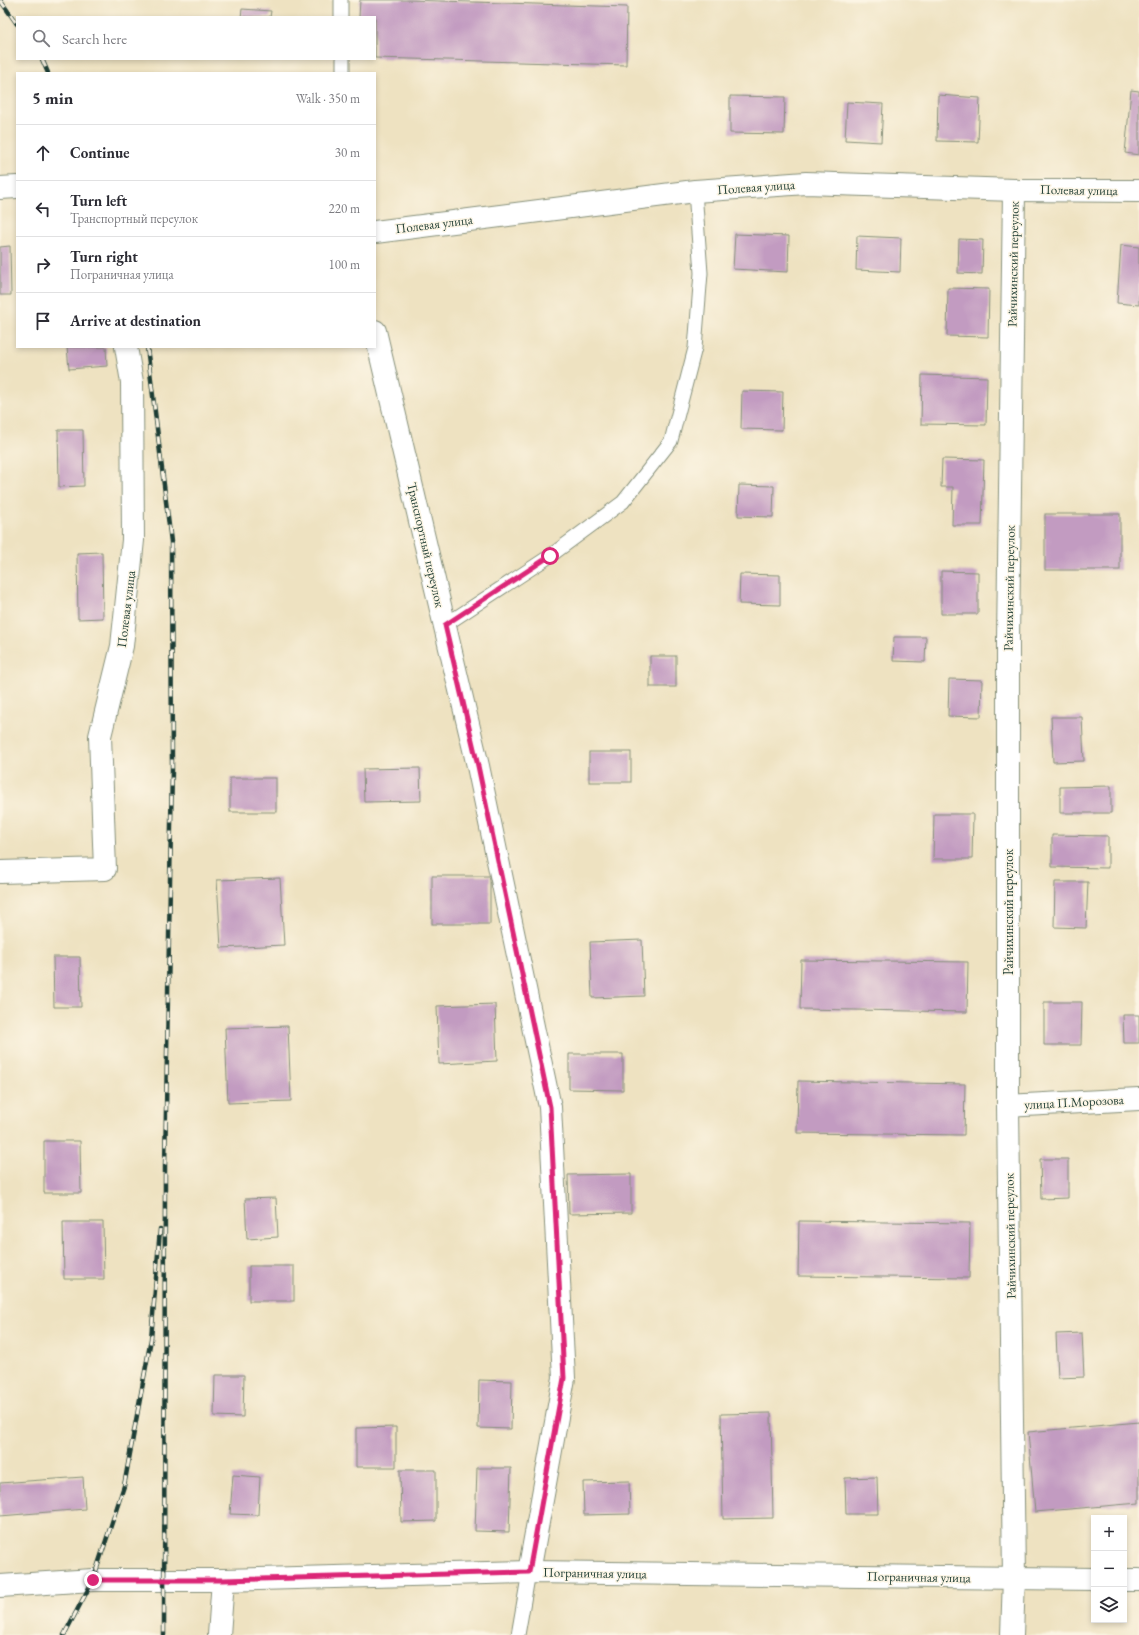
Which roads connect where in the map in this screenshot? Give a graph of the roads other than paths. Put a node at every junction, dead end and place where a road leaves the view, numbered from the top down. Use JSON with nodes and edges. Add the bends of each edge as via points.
{"nodes":[{"id":1,"x":341,"y":0,"type":"edge"},
{"id":2,"x":341,"y":16,"type":"edge"},
{"id":3,"x":343,"y":60,"type":"edge"},
{"id":4,"x":343,"y":72,"type":"edge"},
{"id":5,"x":16,"y":187,"type":"edge"},
{"id":6,"x":0,"y":188,"type":"edge"},
{"id":7,"x":1014,"y":190,"type":"junction"},
{"id":8,"x":695,"y":191,"type":"junction"},
{"id":9,"x":1139,"y":191,"type":"edge"},
{"id":10,"x":376,"y":232,"type":"edge"},
{"id":11,"x":376,"y":335,"type":"edge"},
{"id":12,"x":126,"y":348,"type":"edge"},
{"id":13,"x":445,"y":625,"type":"junction"},
{"id":14,"x":0,"y":872,"type":"edge"},
{"id":15,"x":1139,"y":1099,"type":"edge"},
{"id":16,"x":1008,"y":1106,"type":"junction"},
{"id":17,"x":529,"y":1572,"type":"junction"},
{"id":18,"x":1014,"y":1578,"type":"junction"},
{"id":19,"x":223,"y":1580,"type":"junction"},
{"id":20,"x":1091,"y":1580,"type":"edge"},
{"id":21,"x":1127,"y":1580,"type":"edge"},
{"id":22,"x":1139,"y":1580,"type":"edge"},
{"id":23,"x":0,"y":1586,"type":"edge"},
{"id":24,"x":219,"y":1635,"type":"edge"},
{"id":25,"x":518,"y":1635,"type":"edge"},
{"id":26,"x":1012,"y":1635,"type":"edge"}],
"edges":[{"from":1,"to":2,"type":"lane"},
{"from":3,"to":4,"type":"lane"},
{"from":5,"to":6,"type":"street"},
{"from":7,"to":8,"type":"street","name":"Полевая улица","via":[[806,183]]},
{"from":7,"to":9,"type":"street","name":"Полевая улица"},
{"from":7,"to":16,"type":"street","name":"Райчихинский переулок","via":[[1008,640]]},
{"from":8,"to":10,"type":"street","name":"Полевая улица"},
{"from":8,"to":13,"type":"lane","via":[[701,273],[695,348],[671,441],[622,502],[550,556]]},
{"from":11,"to":13,"type":"street","name":"Транспортный переулок"},
{"from":12,"to":14,"type":"street","name":"Полевая улица","via":[[132,382],[133,540],[122,646],[100,736],[105,869]]},
{"from":13,"to":17,"type":"street","name":"Транспортный переулок","via":[[478,766],[550,1107],[564,1378]]},
{"from":15,"to":16,"type":"street","name":"улица П.Морозова"},
{"from":16,"to":18,"type":"street","name":"Райчихинский переулок"},
{"from":17,"to":18,"type":"street","name":"Пограничная улица"},
{"from":17,"to":19,"type":"street","name":"Пограничная улица"},
{"from":17,"to":25,"type":"lane","name":"Транспортный переулок"},
{"from":18,"to":20,"type":"street","name":"Пограничная улица"},
{"from":18,"to":26,"type":"street","name":"Райчихинский переулок"},
{"from":19,"to":23,"type":"street","name":"Пограничная улица","via":[[93,1580]]},
{"from":19,"to":24,"type":"street"},
{"from":21,"to":22,"type":"street"}]}
